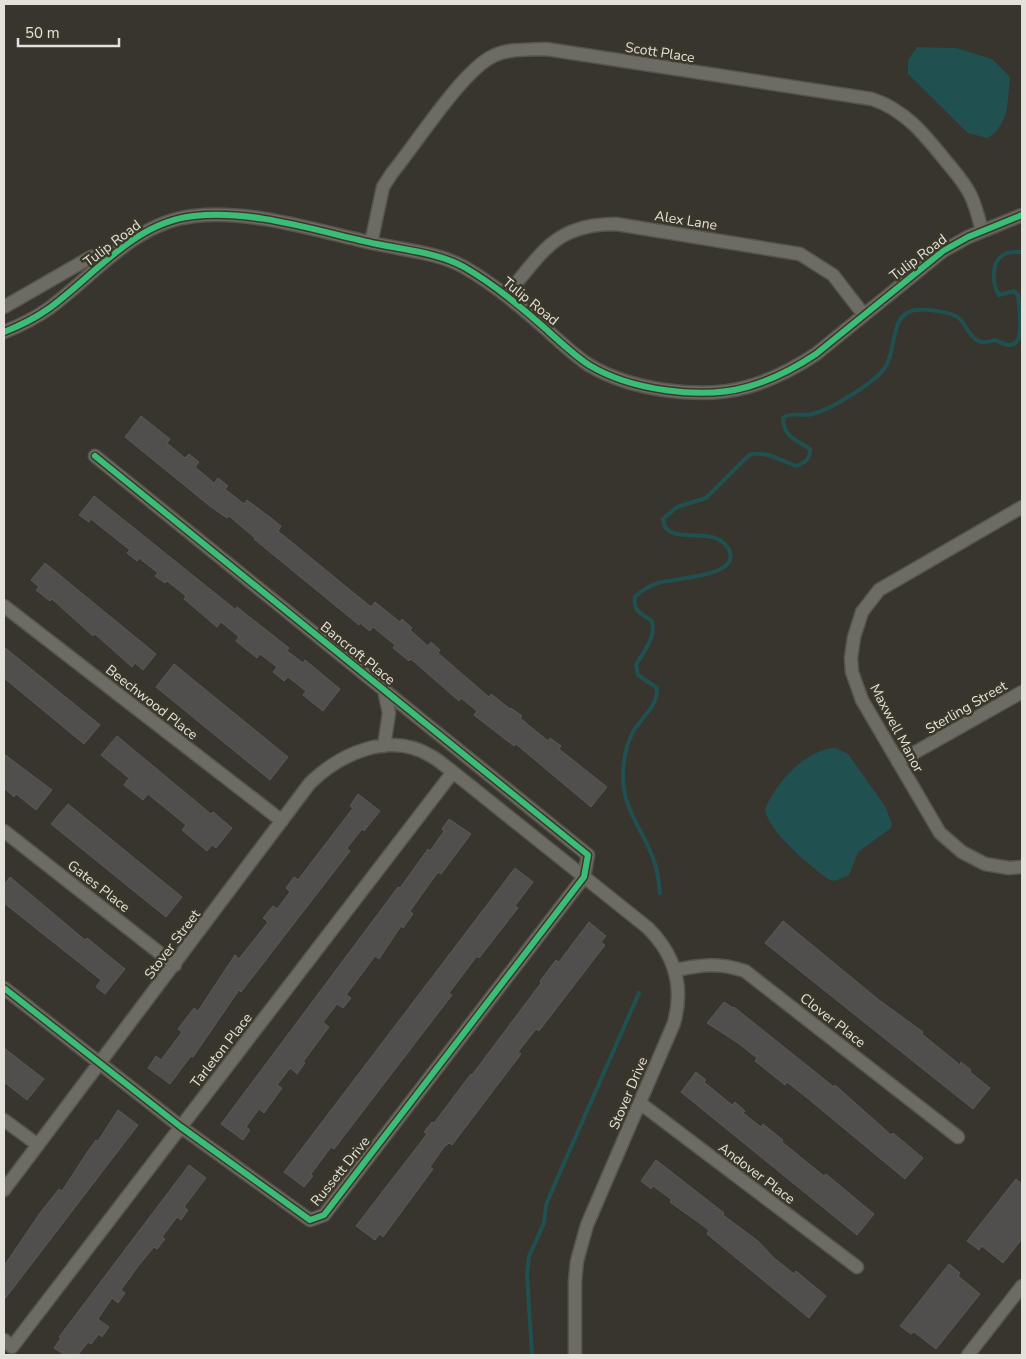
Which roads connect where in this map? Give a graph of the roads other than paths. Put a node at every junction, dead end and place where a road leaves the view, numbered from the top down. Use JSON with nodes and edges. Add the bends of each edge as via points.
{"nodes":[{"id":1,"x":1022,"y":215,"type":"edge"},
{"id":2,"x":982,"y":231,"type":"junction"},
{"id":3,"x":371,"y":243,"type":"junction"},
{"id":4,"x":119,"y":251,"type":"junction"},
{"id":5,"x":506,"y":294,"type":"junction"},
{"id":6,"x":4,"y":307,"type":"edge"},
{"id":7,"x":864,"y":315,"type":"junction"},
{"id":8,"x":4,"y":332,"type":"edge"},
{"id":9,"x":95,"y":456,"type":"dead end"},
{"id":10,"x":1022,"y":507,"type":"edge"},
{"id":11,"x":4,"y":606,"type":"edge"},
{"id":12,"x":384,"y":690,"type":"junction"},
{"id":13,"x":1022,"y":692,"type":"edge"},
{"id":14,"x":384,"y":746,"type":"junction"},
{"id":15,"x":898,"y":762,"type":"junction"},
{"id":16,"x":453,"y":772,"type":"junction"},
{"id":17,"x":282,"y":821,"type":"junction"},
{"id":18,"x":4,"y":831,"type":"edge"},
{"id":19,"x":1022,"y":867,"type":"edge"},
{"id":20,"x":584,"y":877,"type":"junction"},
{"id":21,"x":175,"y":965,"type":"junction"},
{"id":22,"x":675,"y":970,"type":"junction"},
{"id":23,"x":4,"y":988,"type":"edge"},
{"id":24,"x":99,"y":1064,"type":"junction"},
{"id":25,"x":640,"y":1103,"type":"junction"},
{"id":26,"x":4,"y":1120,"type":"edge"},
{"id":27,"x":181,"y":1126,"type":"junction"},
{"id":28,"x":958,"y":1138,"type":"dead end"},
{"id":29,"x":38,"y":1145,"type":"junction"},
{"id":30,"x":4,"y":1190,"type":"edge"},
{"id":31,"x":857,"y":1267,"type":"dead end"},
{"id":32,"x":1022,"y":1286,"type":"edge"},
{"id":33,"x":8,"y":1344,"type":"edge"},
{"id":34,"x":575,"y":1355,"type":"edge"},
{"id":35,"x":968,"y":1355,"type":"edge"}],
"edges":[{"from":1,"to":2,"type":"street","name":"Tulip Road"},
{"from":2,"to":3,"type":"street","name":"Scott Place","via":[[976,207],[964,184],[922,132],[885,104],[546,49],[494,55],[472,71],[392,173],[381,195]]},
{"from":2,"to":7,"type":"street","name":"Tulip Road","via":[[943,251]]},
{"from":3,"to":4,"type":"street","name":"Tulip Road","via":[[250,217],[219,214],[166,222],[145,232]]},
{"from":3,"to":5,"type":"street","name":"Tulip Road","via":[[462,266]]},
{"from":4,"to":6,"type":"street","name":"Tulip Road","via":[[91,257]]},
{"from":4,"to":8,"type":"street","name":"Tulip Road","via":[[48,309]]},
{"from":5,"to":7,"type":"street","name":"Tulip Road","via":[[589,365],[639,384],[681,392],[725,391],[781,374],[816,354]]},
{"from":5,"to":7,"type":"street","name":"Alex Lane","via":[[564,233],[589,225],[616,224],[800,254],[833,275]]},
{"from":9,"to":12,"type":"street","name":"Bancroft Place"},
{"from":10,"to":15,"type":"street","name":"Maxwell Manor","via":[[891,581],[879,590],[862,612],[852,647],[852,672],[862,700]]},
{"from":11,"to":17,"type":"street","name":"Beechwood Place"},
{"from":12,"to":14,"type":"street","via":[[389,713]]},
{"from":12,"to":20,"type":"street","name":"Bancroft Place","via":[[588,855]]},
{"from":13,"to":15,"type":"street","name":"Sterling Street"},
{"from":14,"to":16,"type":"street","name":"Stover Street","via":[[416,749]]},
{"from":14,"to":17,"type":"street","name":"Stover Street","via":[[358,750],[332,764],[310,783]]},
{"from":15,"to":19,"type":"street","name":"Maxwell Manor","via":[[932,822],[952,845],[985,864]]},
{"from":16,"to":20,"type":"street","name":"Stover Street"},
{"from":16,"to":27,"type":"street","name":"Tarleton Place"},
{"from":17,"to":21,"type":"street","name":"Stover Street"},
{"from":18,"to":21,"type":"street","name":"Gates Place"},
{"from":20,"to":22,"type":"street","name":"Stover Drive","via":[[653,933]]},
{"from":20,"to":27,"type":"street","name":"Russett Drive","via":[[324,1215],[310,1220]]},
{"from":21,"to":24,"type":"street","name":"Stover Street"},
{"from":22,"to":25,"type":"street","name":"Stover Drive","via":[[679,996],[674,1023]]},
{"from":22,"to":28,"type":"street","name":"Clover Place","via":[[726,964],[745,971]]},
{"from":23,"to":24,"type":"street","name":"Russett Drive"},
{"from":24,"to":27,"type":"street","name":"Russett Drive"},
{"from":24,"to":29,"type":"street","name":"Stover Street"},
{"from":25,"to":31,"type":"street","name":"Andover Place"},
{"from":25,"to":34,"type":"street","name":"Stover Drive","via":[[587,1225],[578,1261]]},
{"from":26,"to":29,"type":"street"},
{"from":27,"to":33,"type":"street","name":"Tarleton Place"},
{"from":29,"to":30,"type":"street","name":"Stover Street"},
{"from":32,"to":35,"type":"street"}]}
